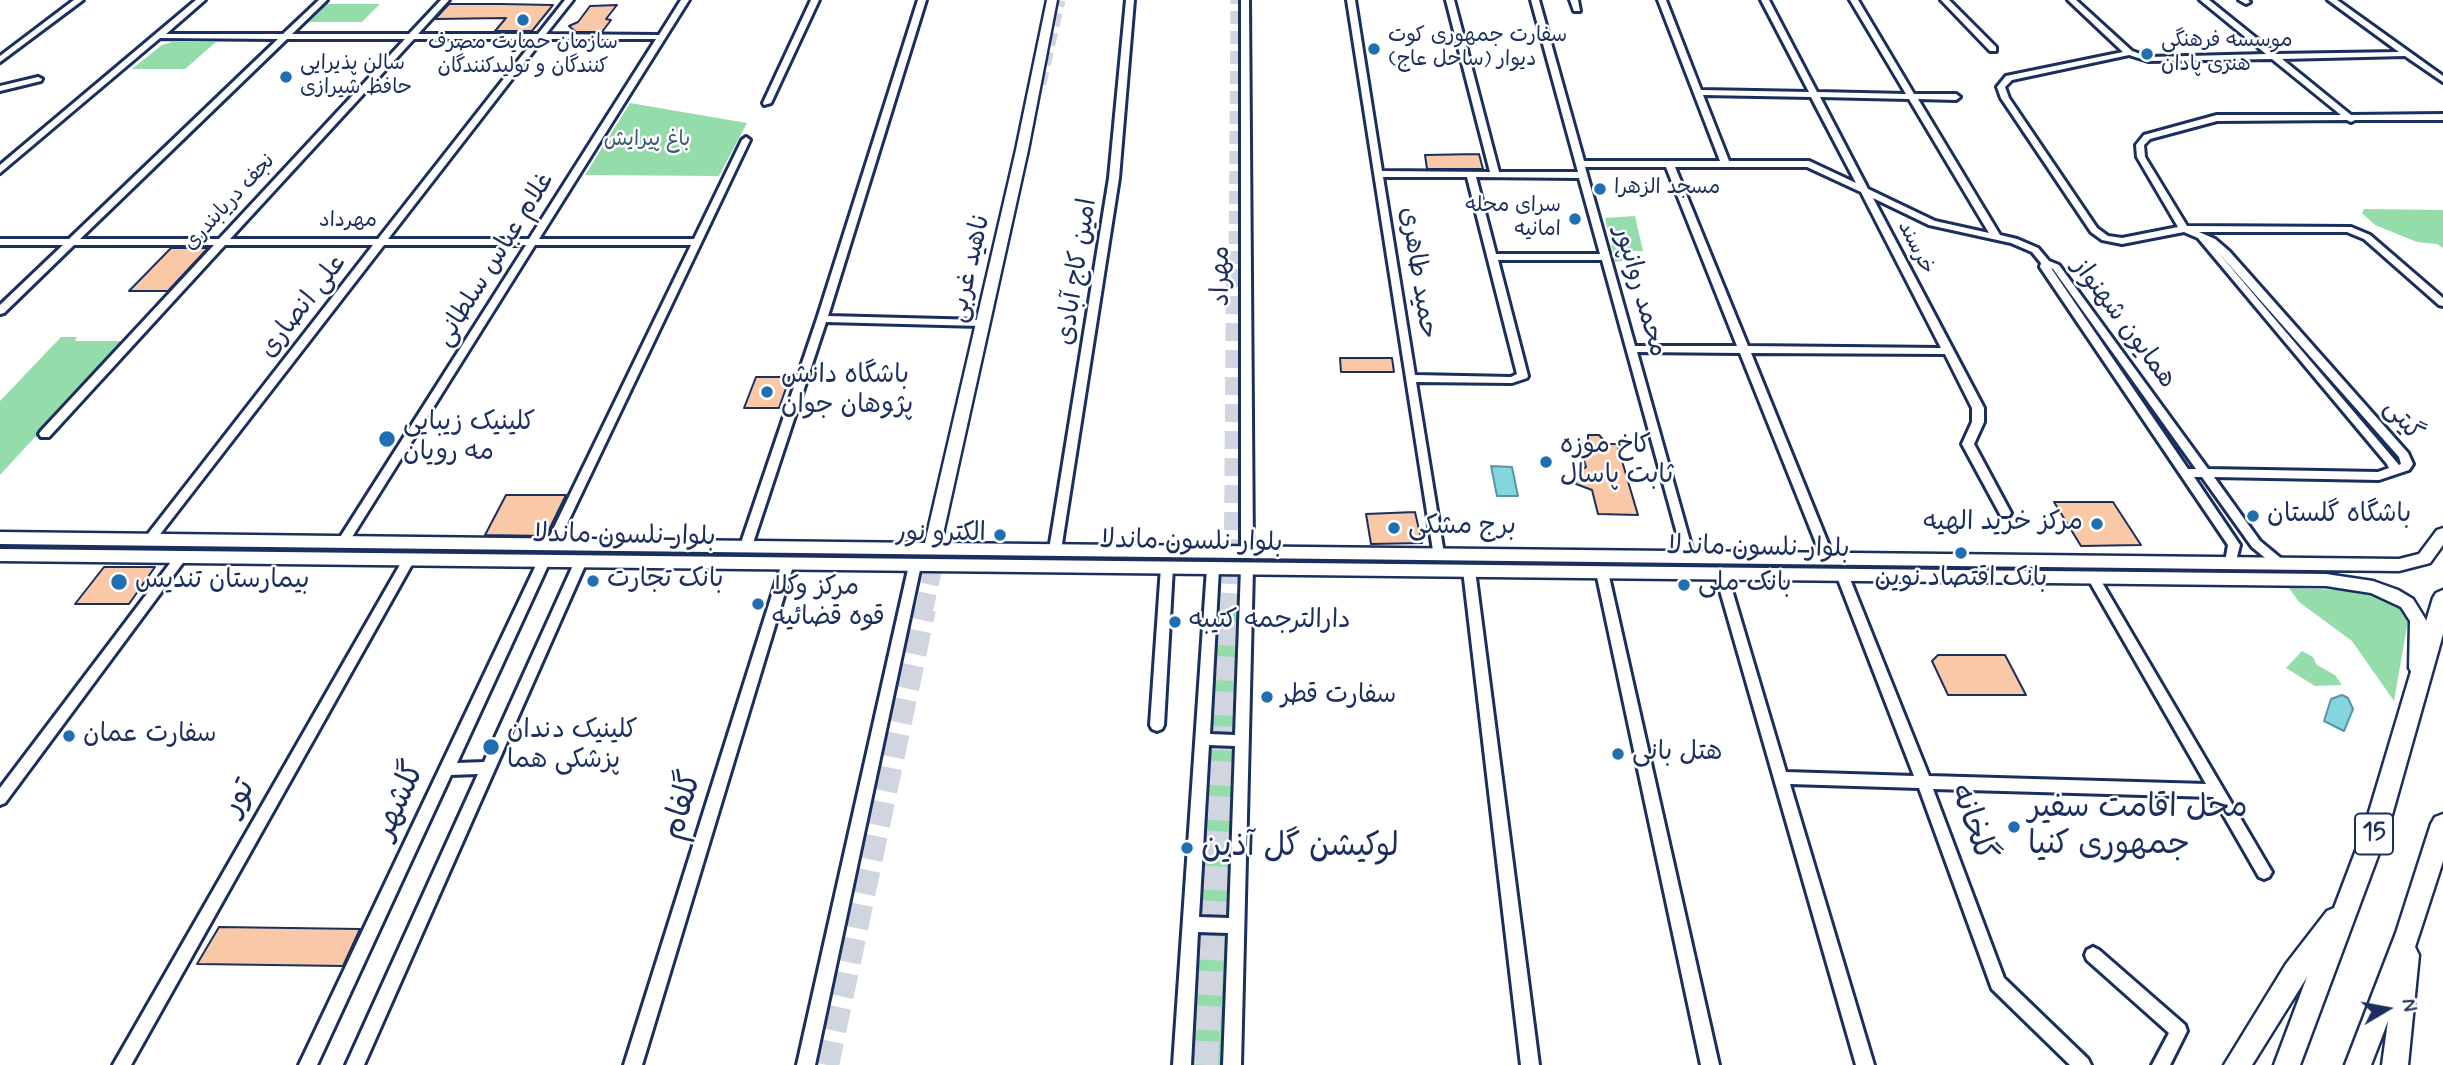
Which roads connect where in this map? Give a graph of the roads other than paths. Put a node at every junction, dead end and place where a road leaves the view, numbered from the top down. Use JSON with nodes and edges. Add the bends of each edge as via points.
{"nodes":[{"id":1,"x":79,"y":0,"type":"edge"},
{"id":2,"x":201,"y":0,"type":"edge"},
{"id":3,"x":323,"y":0,"type":"edge"},
{"id":4,"x":445,"y":0,"type":"edge"},
{"id":5,"x":569,"y":0,"type":"edge"},
{"id":6,"x":685,"y":0,"type":"edge"},
{"id":7,"x":815,"y":0,"type":"edge"},
{"id":8,"x":922,"y":0,"type":"edge"},
{"id":9,"x":1052,"y":0,"type":"edge"},
{"id":10,"x":1130,"y":0,"type":"edge"},
{"id":11,"x":1244,"y":0,"type":"edge"},
{"id":12,"x":1350,"y":0,"type":"edge"},
{"id":13,"x":1450,"y":0,"type":"edge"},
{"id":14,"x":1535,"y":0,"type":"edge"},
{"id":15,"x":1662,"y":0,"type":"edge"},
{"id":16,"x":1765,"y":0,"type":"edge"},
{"id":17,"x":1854,"y":0,"type":"edge"},
{"id":18,"x":1945,"y":0,"type":"edge"},
{"id":19,"x":2072,"y":0,"type":"edge"},
{"id":20,"x":2204,"y":0,"type":"edge"},
{"id":21,"x":2332,"y":0,"type":"edge"},
{"id":22,"x":158,"y":36,"type":"junction"},
{"id":23,"x":285,"y":37,"type":"junction"},
{"id":24,"x":411,"y":37,"type":"junction"},
{"id":25,"x":540,"y":37,"type":"junction"},
{"id":26,"x":662,"y":37,"type":"junction"},
{"id":27,"x":1993,"y":49,"type":"dead end"},
{"id":28,"x":2129,"y":53,"type":"junction"},
{"id":29,"x":2408,"y":54,"type":"junction"},
{"id":30,"x":2274,"y":57,"type":"junction"},
{"id":31,"x":0,"y":60,"type":"edge"},
{"id":32,"x":38,"y":79,"type":"dead end"},
{"id":33,"x":2443,"y":80,"type":"edge"},
{"id":34,"x":0,"y":89,"type":"edge"},
{"id":35,"x":1698,"y":93,"type":"junction"},
{"id":36,"x":1814,"y":94,"type":"junction"},
{"id":37,"x":1912,"y":96,"type":"junction"},
{"id":38,"x":1956,"y":97,"type":"dead end"},
{"id":39,"x":767,"y":103,"type":"dead end"},
{"id":40,"x":2443,"y":117,"type":"edge"},
{"id":41,"x":2351,"y":119,"type":"junction"},
{"id":42,"x":746,"y":140,"type":"dead end"},
{"id":43,"x":1669,"y":164,"type":"junction"},
{"id":44,"x":1726,"y":164,"type":"junction"},
{"id":45,"x":1809,"y":164,"type":"joint"},
{"id":46,"x":0,"y":170,"type":"edge"},
{"id":47,"x":1582,"y":170,"type":"junction"},
{"id":48,"x":1378,"y":174,"type":"junction"},
{"id":49,"x":1471,"y":174,"type":"junction"},
{"id":50,"x":1495,"y":174,"type":"junction"},
{"id":51,"x":1865,"y":193,"type":"junction"},
{"id":52,"x":2184,"y":229,"type":"junction"},
{"id":53,"x":1997,"y":238,"type":"junction"},
{"id":54,"x":0,"y":242,"type":"edge"},
{"id":55,"x":72,"y":242,"type":"junction"},
{"id":56,"x":221,"y":242,"type":"junction"},
{"id":57,"x":381,"y":242,"type":"junction"},
{"id":58,"x":533,"y":242,"type":"junction"},
{"id":59,"x":695,"y":242,"type":"junction"},
{"id":60,"x":1492,"y":257,"type":"junction"},
{"id":61,"x":1605,"y":257,"type":"junction"},
{"id":62,"x":2049,"y":266,"type":"junction"},
{"id":63,"x":2443,"y":303,"type":"edge"},
{"id":64,"x":0,"y":311,"type":"edge"},
{"id":65,"x":822,"y":319,"type":"junction"},
{"id":66,"x":981,"y":323,"type":"junction"},
{"id":67,"x":1631,"y":349,"type":"junction"},
{"id":68,"x":1744,"y":349,"type":"junction"},
{"id":69,"x":1947,"y":351,"type":"junction"},
{"id":70,"x":1410,"y":378,"type":"junction"},
{"id":71,"x":45,"y":433,"type":"dead end"},
{"id":72,"x":2185,"y":472,"type":"junction"},
{"id":73,"x":2205,"y":474,"type":"junction"},
{"id":74,"x":2005,"y":513,"type":"dead end"},
{"id":75,"x":2443,"y":534,"type":"edge"},
{"id":76,"x":0,"y":538,"type":"edge"},
{"id":77,"x":150,"y":540,"type":"junction"},
{"id":78,"x":343,"y":542,"type":"junction"},
{"id":79,"x":552,"y":544,"type":"junction"},
{"id":80,"x":746,"y":546,"type":"junction"},
{"id":81,"x":932,"y":548,"type":"junction"},
{"id":82,"x":1055,"y":550,"type":"junction"},
{"id":83,"x":1438,"y":554,"type":"junction"},
{"id":84,"x":0,"y":555,"type":"edge"},
{"id":85,"x":1688,"y":556,"type":"junction"},
{"id":86,"x":181,"y":557,"type":"junction"},
{"id":87,"x":1828,"y":558,"type":"junction"},
{"id":88,"x":409,"y":559,"type":"junction"},
{"id":89,"x":1247,"y":560,"type":"junction"},
{"id":90,"x":544,"y":561,"type":"junction"},
{"id":91,"x":581,"y":561,"type":"junction"},
{"id":92,"x":2231,"y":562,"type":"junction"},
{"id":93,"x":788,"y":563,"type":"junction"},
{"id":94,"x":2279,"y":563,"type":"junction"},
{"id":95,"x":1600,"y":564,"type":"junction"},
{"id":96,"x":2358,"y":564,"type":"junction"},
{"id":97,"x":915,"y":565,"type":"junction"},
{"id":98,"x":1167,"y":567,"type":"junction"},
{"id":99,"x":1213,"y":568,"type":"junction"},
{"id":100,"x":1469,"y":570,"type":"junction"},
{"id":101,"x":1721,"y":573,"type":"junction"},
{"id":102,"x":1842,"y":574,"type":"junction"},
{"id":103,"x":2093,"y":577,"type":"junction"},
{"id":104,"x":2381,"y":589,"type":"junction"},
{"id":105,"x":2443,"y":598,"type":"edge"},
{"id":106,"x":2418,"y":684,"type":"junction"},
{"id":107,"x":1157,"y":725,"type":"dead end"},
{"id":108,"x":1202,"y":739,"type":"junction"},
{"id":109,"x":1242,"y":741,"type":"junction"},
{"id":110,"x":487,"y":768,"type":"junction"},
{"id":111,"x":448,"y":769,"type":"junction"},
{"id":112,"x":1781,"y":778,"type":"junction"},
{"id":113,"x":1924,"y":783,"type":"junction"},
{"id":114,"x":2216,"y":791,"type":"junction"},
{"id":115,"x":0,"y":799,"type":"edge"},
{"id":116,"x":2443,"y":824,"type":"edge"},
{"id":117,"x":2264,"y":872,"type":"dead end"},
{"id":118,"x":2349,"y":902,"type":"junction"},
{"id":119,"x":1191,"y":924,"type":"junction"},
{"id":120,"x":1236,"y":926,"type":"junction"},
{"id":121,"x":2408,"y":933,"type":"junction"},
{"id":122,"x":2093,"y":955,"type":"dead end"},
{"id":123,"x":122,"y":1065,"type":"edge"},
{"id":124,"x":308,"y":1065,"type":"edge"},
{"id":125,"x":355,"y":1065,"type":"edge"},
{"id":126,"x":633,"y":1065,"type":"edge"},
{"id":127,"x":806,"y":1065,"type":"edge"},
{"id":128,"x":1182,"y":1065,"type":"edge"},
{"id":129,"x":1232,"y":1065,"type":"edge"},
{"id":130,"x":1530,"y":1065,"type":"edge"},
{"id":131,"x":1710,"y":1065,"type":"edge"},
{"id":132,"x":1865,"y":1065,"type":"edge"},
{"id":133,"x":2082,"y":1065,"type":"edge"},
{"id":134,"x":2161,"y":1065,"type":"edge"},
{"id":135,"x":2237,"y":1065,"type":"edge"},
{"id":136,"x":2287,"y":1065,"type":"edge"},
{"id":137,"x":2358,"y":1065,"type":"edge"},
{"id":138,"x":2395,"y":1065,"type":"edge"}],
"edges":[{"from":1,"to":31,"type":"street"},
{"from":2,"to":22,"type":"street"},
{"from":3,"to":23,"type":"street"},
{"from":4,"to":24,"type":"street","name":"نجف دریابندری"},
{"from":5,"to":25,"type":"street","name":"علی انصاری"},
{"from":6,"to":26,"type":"street","name":"غلام عباس سلطانی"},
{"from":7,"to":39,"type":"street"},
{"from":8,"to":65,"type":"street"},
{"from":9,"to":66,"type":"main road","name":"ناهید غربی"},
{"from":10,"to":82,"type":"street","name":"امین کاج آبادی","via":[[1114,178]]},
{"from":11,"to":89,"type":"street","name":"مهراد"},
{"from":12,"to":48,"type":"street","name":"حمید طاهری"},
{"from":13,"to":50,"type":"street"},
{"from":14,"to":47,"type":"street","name":"محمد روانپور"},
{"from":15,"to":35,"type":"street"},
{"from":16,"to":36,"type":"street","name":"خرسند"},
{"from":17,"to":37,"type":"street"},
{"from":18,"to":27,"type":"street"},
{"from":19,"to":28,"type":"street"},
{"from":20,"to":30,"type":"street"},
{"from":21,"to":29,"type":"street"},
{"from":22,"to":23,"type":"street"},
{"from":22,"to":46,"type":"street"},
{"from":23,"to":24,"type":"street"},
{"from":23,"to":55,"type":"street"},
{"from":24,"to":25,"type":"street"},
{"from":24,"to":56,"type":"street","name":"نجف دریابندری"},
{"from":25,"to":26,"type":"street"},
{"from":25,"to":57,"type":"street","name":"علی انصاری"},
{"from":26,"to":58,"type":"street","name":"غلام عباس سلطانی"},
{"from":28,"to":30,"type":"street","via":[[2148,59]]},
{"from":28,"to":52,"type":"street","via":[[2009,78],[2001,87],[2094,230],[2122,241]]},
{"from":29,"to":30,"type":"street"},
{"from":29,"to":33,"type":"street"},
{"from":30,"to":41,"type":"street"},
{"from":32,"to":34,"type":"street"},
{"from":35,"to":36,"type":"street"},
{"from":35,"to":44,"type":"street"},
{"from":36,"to":37,"type":"street"},
{"from":36,"to":51,"type":"street","name":"خرسند"},
{"from":37,"to":38,"type":"street"},
{"from":37,"to":53,"type":"street"},
{"from":40,"to":41,"type":"street"},
{"from":41,"to":52,"type":"street","via":[[2217,118],[2147,137],[2140,145],[2141,157]]},
{"from":42,"to":59,"type":"street"},
{"from":43,"to":44,"type":"street"},
{"from":43,"to":47,"type":"street"},
{"from":43,"to":68,"type":"street"},
{"from":44,"to":45,"type":"street"},
{"from":45,"to":51,"type":"street"},
{"from":47,"to":50,"type":"street"},
{"from":47,"to":61,"type":"street","name":"محمد روانپور"},
{"from":48,"to":49,"type":"street"},
{"from":48,"to":70,"type":"street","name":"حمید طاهری"},
{"from":49,"to":50,"type":"street"},
{"from":49,"to":60,"type":"street"},
{"from":51,"to":53,"type":"street","via":[[1932,223]]},
{"from":51,"to":69,"type":"street","name":"خرسند"},
{"from":52,"to":63,"type":"street","via":[[2355,231]]},
{"from":52,"to":73,"type":"street","name":"گیتی","via":[[2201,236],[2396,471],[2379,476]]},
{"from":53,"to":62,"type":"street","via":[[2035,250]]},
{"from":54,"to":55,"type":"street","name":"مهرداد"},
{"from":55,"to":56,"type":"street","name":"مهرداد"},
{"from":55,"to":64,"type":"street"},
{"from":56,"to":57,"type":"street","name":"مهرداد"},
{"from":56,"to":71,"type":"street","name":"نجف دریابندری"},
{"from":57,"to":58,"type":"street","name":"مهرداد"},
{"from":57,"to":77,"type":"street","name":"علی انصاری"},
{"from":58,"to":59,"type":"street","name":"مهرداد"},
{"from":58,"to":78,"type":"street","name":"غلام عباس سلطانی"},
{"from":59,"to":79,"type":"street"},
{"from":60,"to":61,"type":"street"},
{"from":60,"to":70,"type":"street","via":[[1521,379]]},
{"from":61,"to":67,"type":"street","name":"محمد روانپور"},
{"from":62,"to":72,"type":"street","name":"همایون شهنواز"},
{"from":62,"to":73,"type":"street","name":"همایون شهنواز"},
{"from":65,"to":66,"type":"street"},
{"from":65,"to":80,"type":"street"},
{"from":66,"to":81,"type":"main road","name":"ناهید غربی"},
{"from":67,"to":68,"type":"street"},
{"from":67,"to":85,"type":"street","name":"محمد روانپور"},
{"from":68,"to":69,"type":"street"},
{"from":68,"to":87,"type":"street"},
{"from":69,"to":74,"type":"street","name":"خرسند","via":[[1980,416],[1968,444]]},
{"from":70,"to":83,"type":"street","name":"حمید طاهری"},
{"from":72,"to":73,"type":"street"},
{"from":72,"to":92,"type":"street","name":"همایون شهنواز","via":[[2234,545]]},
{"from":73,"to":94,"type":"street","name":"همایون شهنواز","via":[[2256,544]]},
{"from":75,"to":96,"type":"main road","name":"بلوار نلسون ماندلا","via":[[2424,559],[2405,565]]},
{"from":76,"to":77,"type":"main road","name":"بلوار نلسون ماندلا"},
{"from":77,"to":78,"type":"main road","name":"بلوار نلسون ماندلا"},
{"from":78,"to":79,"type":"main road","name":"بلوار نلسون ماندلا"},
{"from":79,"to":80,"type":"main road","name":"بلوار نلسون ماندلا"},
{"from":80,"to":81,"type":"main road","name":"بلوار نلسون ماندلا"},
{"from":81,"to":82,"type":"main road","name":"بلوار نلسون ماندلا"},
{"from":82,"to":89,"type":"main road","name":"بلوار نلسون ماندلا"},
{"from":83,"to":89,"type":"main road","name":"بلوار نلسون ماندلا"},
{"from":83,"to":95,"type":"main road","name":"بلوار نلسون ماندلا"},
{"from":84,"to":86,"type":"main road","name":"بلوار نلسون ماندلا"},
{"from":85,"to":87,"type":"main road","name":"بلوار نلسون ماندلا"},
{"from":85,"to":95,"type":"main road","name":"بلوار نلسون ماندلا"},
{"from":86,"to":88,"type":"main road","name":"بلوار نلسون ماندلا"},
{"from":86,"to":115,"type":"street"},
{"from":87,"to":92,"type":"main road","name":"بلوار نلسون ماندلا"},
{"from":88,"to":90,"type":"main road","name":"بلوار نلسون ماندلا"},
{"from":88,"to":123,"type":"street","name":"تور"},
{"from":89,"to":99,"type":"main road","name":"بلوار نلسون ماندلا"},
{"from":89,"to":100,"type":"main road","name":"بلوار نلسون ماندلا"},
{"from":89,"to":109,"type":"street","name":"مهراد"},
{"from":90,"to":91,"type":"main road","name":"بلوار نلسون ماندلا"},
{"from":90,"to":111,"type":"street","name":"گلشهر"},
{"from":91,"to":93,"type":"main road","name":"بلوار نلسون ماندلا"},
{"from":91,"to":110,"type":"street"},
{"from":92,"to":94,"type":"main road","name":"بلوار نلسون ماندلا"},
{"from":93,"to":97,"type":"main road","name":"بلوار نلسون ماندلا"},
{"from":93,"to":126,"type":"street","name":"گلفام"},
{"from":94,"to":96,"type":"main road","name":"بلوار نلسون ماندلا"},
{"from":95,"to":100,"type":"main road","name":"بلوار نلسون ماندلا"},
{"from":95,"to":101,"type":"main road","name":"بلوار نلسون ماندلا"},
{"from":95,"to":131,"type":"street"},
{"from":96,"to":104,"type":"main road","via":[[2388,576],[2392,587]]},
{"from":97,"to":98,"type":"main road","name":"بلوار نلسون ماندلا"},
{"from":97,"to":127,"type":"street"},
{"from":98,"to":99,"type":"main road","name":"بلوار نلسون ماندلا"},
{"from":98,"to":107,"type":"street"},
{"from":99,"to":108,"type":"street"},
{"from":100,"to":130,"type":"street"},
{"from":101,"to":102,"type":"main road","name":"بلوار نلسون ماندلا"},
{"from":101,"to":112,"type":"street"},
{"from":102,"to":103,"type":"main road","name":"بلوار نلسون ماندلا"},
{"from":102,"to":113,"type":"street","name":"گلخانه"},
{"from":103,"to":104,"type":"main road","name":"بلوار نلسون ماندلا","via":[[2326,580]]},
{"from":103,"to":114,"type":"street"},
{"from":104,"to":106,"type":"main road","via":[[2407,603],[2418,620]]},
{"from":105,"to":106,"type":"highway","number":"15"},
{"from":106,"to":118,"type":"highway","number":"15","via":[[2376,829]]},
{"from":108,"to":109,"type":"street"},
{"from":108,"to":119,"type":"street"},
{"from":109,"to":120,"type":"street","name":"مهراد"},
{"from":110,"to":111,"type":"street"},
{"from":110,"to":125,"type":"street"},
{"from":111,"to":124,"type":"street","name":"گلشهر"},
{"from":112,"to":113,"type":"street"},
{"from":112,"to":132,"type":"street"},
{"from":113,"to":114,"type":"street"},
{"from":113,"to":133,"type":"street","name":"گلخانه","via":[[1998,983]]},
{"from":114,"to":117,"type":"street"},
{"from":116,"to":121,"type":"highway","number":"15"},
{"from":118,"to":135,"type":"highway","via":[[2295,973]]},
{"from":118,"to":136,"type":"highway","number":"15"},
{"from":119,"to":120,"type":"street"},
{"from":119,"to":128,"type":"street"},
{"from":120,"to":129,"type":"street","name":"مهراد"},
{"from":121,"to":137,"type":"highway","number":"15"},
{"from":121,"to":138,"type":"highway"},
{"from":122,"to":134,"type":"street","via":[[2179,1031]]}]}
